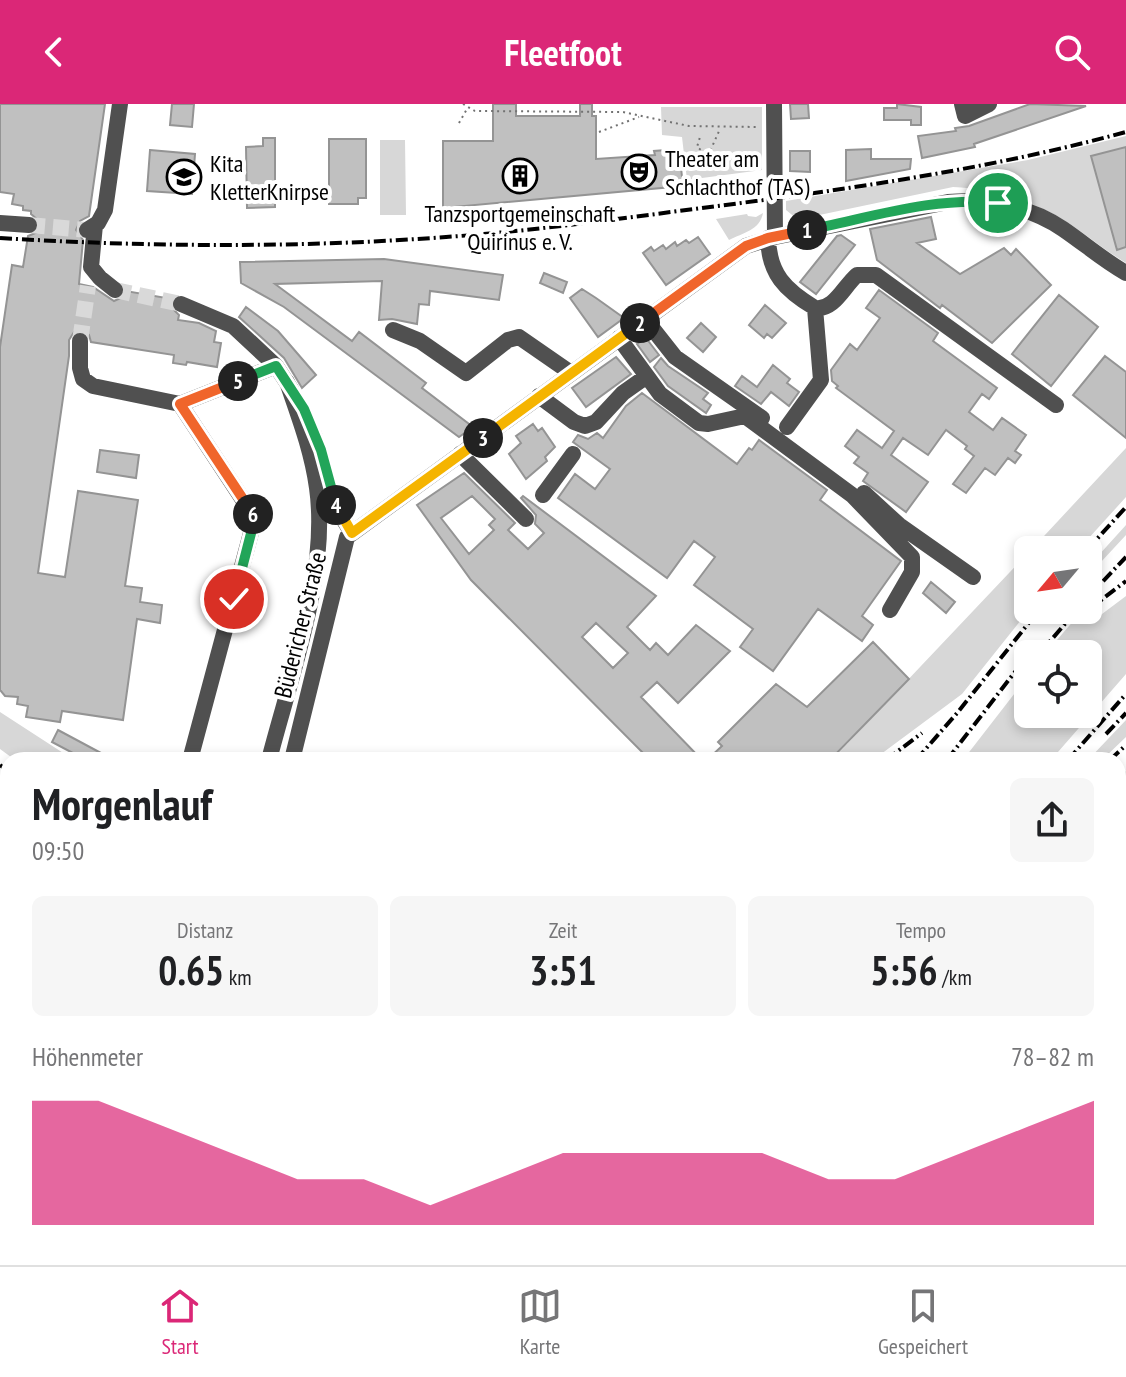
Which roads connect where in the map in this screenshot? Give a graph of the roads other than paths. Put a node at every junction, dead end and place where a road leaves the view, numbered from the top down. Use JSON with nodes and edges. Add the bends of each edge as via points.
{"nodes":[{"id":1,"x":120,"y":104,"type":"edge"},
{"id":2,"x":774,"y":104,"type":"edge"},
{"id":3,"x":962,"y":104,"type":"edge"},
{"id":4,"x":989,"y":104,"type":"edge"},
{"id":5,"x":0,"y":223,"type":"edge"},
{"id":6,"x":29,"y":225,"type":"tunnel mouth"},
{"id":7,"x":772,"y":237,"type":"junction"},
{"id":8,"x":91,"y":267,"type":"junction"},
{"id":9,"x":1126,"y":273,"type":"edge"},
{"id":10,"x":88,"y":286,"type":"tunnel mouth"},
{"id":11,"x":115,"y":290,"type":"tunnel mouth"},
{"id":12,"x":181,"y":304,"type":"tunnel mouth"},
{"id":13,"x":815,"y":308,"type":"junction"},
{"id":14,"x":645,"y":319,"type":"junction"},
{"id":15,"x":393,"y":330,"type":"dead end"},
{"id":16,"x":619,"y":338,"type":"junction"},
{"id":17,"x":80,"y":341,"type":"tunnel mouth"},
{"id":18,"x":675,"y":357,"type":"junction"},
{"id":19,"x":276,"y":366,"type":"junction"},
{"id":20,"x":571,"y":373,"type":"junction"},
{"id":21,"x":647,"y":376,"type":"junction"},
{"id":22,"x":287,"y":382,"type":"junction"},
{"id":23,"x":539,"y":396,"type":"junction"},
{"id":24,"x":180,"y":404,"type":"junction"},
{"id":25,"x":1056,"y":405,"type":"dead end"},
{"id":26,"x":745,"y":416,"type":"junction"},
{"id":27,"x":787,"y":427,"type":"dead end"},
{"id":28,"x":460,"y":454,"type":"junction"},
{"id":29,"x":573,"y":454,"type":"dead end"},
{"id":30,"x":543,"y":495,"type":"dead end"},
{"id":31,"x":526,"y":519,"type":"dead end"},
{"id":32,"x":895,"y":530,"type":"junction"},
{"id":33,"x":352,"y":533,"type":"junction"},
{"id":34,"x":973,"y":577,"type":"dead end"},
{"id":35,"x":890,"y":610,"type":"dead end"},
{"id":36,"x":192,"y":752,"type":"edge"},
{"id":37,"x":271,"y":752,"type":"edge"},
{"id":38,"x":294,"y":752,"type":"edge"}],
"edges":[{"from":1,"to":8,"type":"street","via":[[105,210],[91,228]]},
{"from":2,"to":7,"type":"street"},
{"from":3,"to":4,"type":"street","via":[[965,116]]},
{"from":5,"to":6,"type":"street"},
{"from":7,"to":9,"type":"street","name":"Büdericher Straße","via":[[948,202],[986,201],[1042,217]]},
{"from":7,"to":13,"type":"street","via":[[773,270]]},
{"from":7,"to":14,"type":"street","name":"Büdericher Straße","via":[[739,250]]},
{"from":8,"to":10,"type":"street"},
{"from":8,"to":11,"type":"street"},
{"from":12,"to":19,"type":"street","via":[[233,326]]},
{"from":13,"to":25,"type":"street","via":[[826,309],[857,275],[876,275]]},
{"from":13,"to":27,"type":"street","via":[[821,380]]},
{"from":14,"to":16,"type":"street","name":"Büdericher Straße"},
{"from":14,"to":18,"type":"street"},
{"from":15,"to":20,"type":"street","via":[[420,341],[466,373],[519,337]]},
{"from":16,"to":20,"type":"street","name":"Büdericher Straße"},
{"from":16,"to":21,"type":"street"},
{"from":17,"to":24,"type":"street","via":[[83,379],[93,386]]},
{"from":18,"to":26,"type":"street"},
{"from":18,"to":32,"type":"street","via":[[859,489]]},
{"from":19,"to":22,"type":"street"},
{"from":19,"to":24,"type":"street"},
{"from":20,"to":23,"type":"street","name":"Büdericher Straße"},
{"from":21,"to":23,"type":"street","via":[[585,426]]},
{"from":21,"to":26,"type":"street","via":[[660,394],[699,423]]},
{"from":22,"to":33,"type":"street","via":[[304,409],[337,509]]},
{"from":22,"to":37,"type":"street","via":[[318,490],[319,536],[304,624]]},
{"from":23,"to":28,"type":"street","name":"Büdericher Straße"},
{"from":24,"to":36,"type":"street","via":[[255,518]]},
{"from":26,"to":32,"type":"street"},
{"from":28,"to":31,"type":"street"},
{"from":28,"to":33,"type":"street","name":"Büdericher Straße"},
{"from":29,"to":30,"type":"street"},
{"from":32,"to":34,"type":"street"},
{"from":32,"to":35,"type":"street","via":[[913,565]]},
{"from":33,"to":38,"type":"street","name":"Büdericher Straße","via":[[344,544]]}]}
